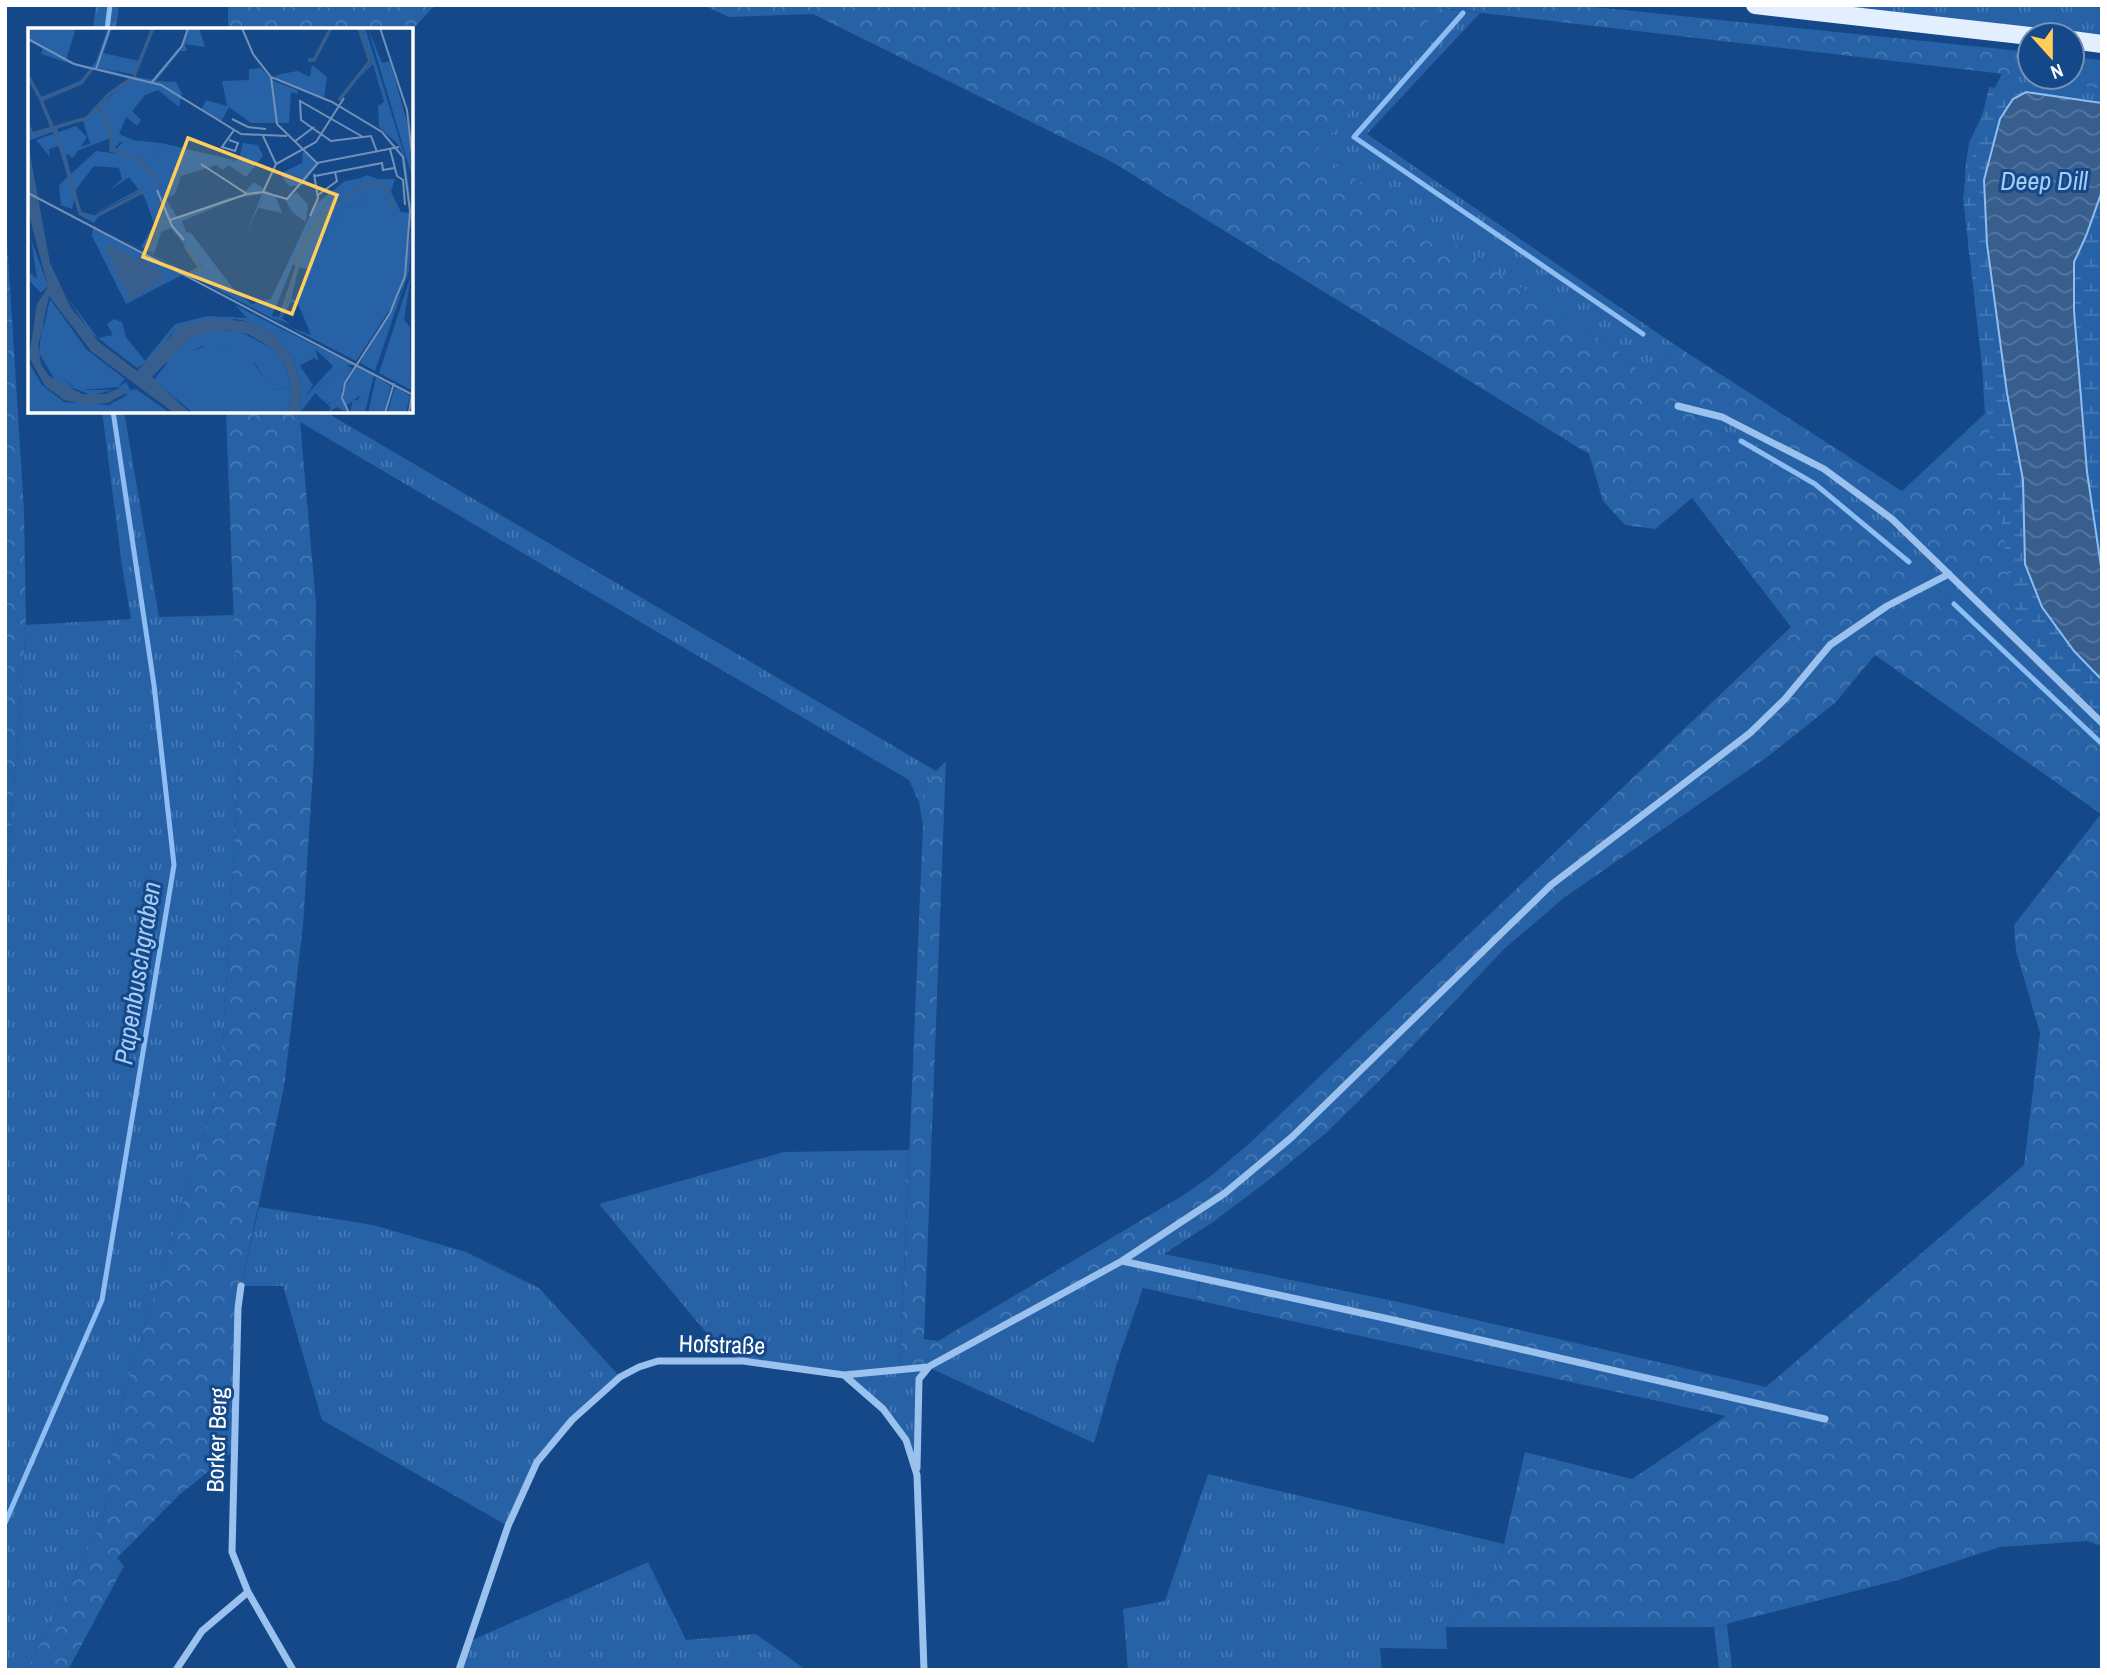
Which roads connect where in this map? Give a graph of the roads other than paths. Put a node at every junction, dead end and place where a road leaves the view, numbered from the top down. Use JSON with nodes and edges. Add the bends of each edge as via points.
{"nodes":[{"id":1,"x":1755,"y":5,"type":"edge"},
{"id":2,"x":2016,"y":34,"type":"edge"},
{"id":3,"x":1678,"y":406,"type":"dead end"},
{"id":4,"x":1948,"y":574,"type":"junction"},
{"id":5,"x":2102,"y":723,"type":"edge"},
{"id":6,"x":1122,"y":1261,"type":"junction"},
{"id":7,"x":242,"y":1286,"type":"dead end"},
{"id":8,"x":928,"y":1367,"type":"junction"},
{"id":9,"x":844,"y":1375,"type":"junction"},
{"id":10,"x":1825,"y":1419,"type":"dead end"},
{"id":11,"x":917,"y":1475,"type":"junction"},
{"id":12,"x":248,"y":1592,"type":"junction"},
{"id":13,"x":176,"y":1670,"type":"edge"},
{"id":14,"x":293,"y":1670,"type":"edge"},
{"id":15,"x":459,"y":1670,"type":"edge"},
{"id":16,"x":923,"y":1670,"type":"edge"}],
"edges":[{"from":1,"to":2,"type":"main road"},
{"from":3,"to":4,"type":"street","via":[[1722,417],[1824,469],[1892,520]]},
{"from":4,"to":5,"type":"street"},
{"from":4,"to":6,"type":"street","via":[[1886,607],[1830,645],[1750,733],[1551,885],[1292,1137],[1224,1193]]},
{"from":6,"to":8,"type":"street"},
{"from":6,"to":10,"type":"street"},
{"from":7,"to":12,"type":"street","name":"Borker Berg","via":[[232,1552]]},
{"from":8,"to":9,"type":"street","name":"Hofstraße"},
{"from":8,"to":11,"type":"street","via":[[919,1379]]},
{"from":9,"to":11,"type":"street","via":[[891,1419],[906,1440]]},
{"from":9,"to":15,"type":"street","name":"Hofstraße","via":[[743,1361],[659,1361],[620,1377],[572,1420],[537,1462],[508,1526]]},
{"from":11,"to":16,"type":"street"},
{"from":12,"to":13,"type":"street","via":[[202,1631]]},
{"from":12,"to":14,"type":"street","name":"Borker Berg"}]}
